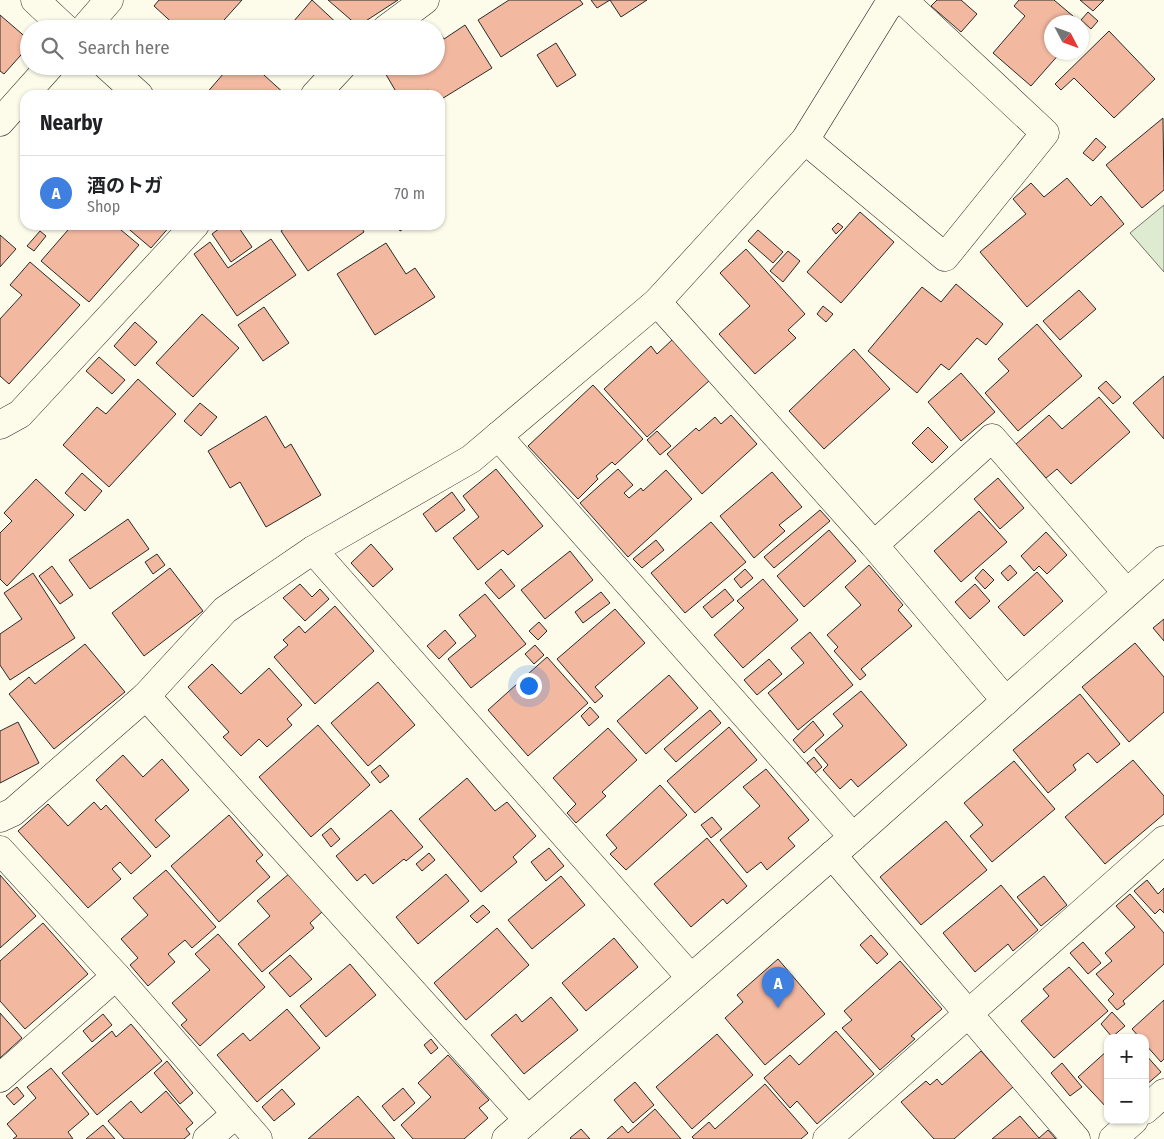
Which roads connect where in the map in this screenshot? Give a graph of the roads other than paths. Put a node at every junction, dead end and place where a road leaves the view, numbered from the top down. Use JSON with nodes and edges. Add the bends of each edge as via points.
{"nodes":[{"id":1,"x":35,"y":0,"type":"edge"},
{"id":2,"x":109,"y":0,"type":"edge"},
{"id":3,"x":425,"y":0,"type":"edge"},
{"id":4,"x":890,"y":2,"type":"edge"},
{"id":5,"x":56,"y":20,"type":"edge"},
{"id":6,"x":92,"y":20,"type":"edge"},
{"id":7,"x":398,"y":20,"type":"edge"},
{"id":8,"x":42,"y":75,"type":"edge"},
{"id":9,"x":117,"y":75,"type":"edge"},
{"id":10,"x":334,"y":75,"type":"edge"},
{"id":11,"x":29,"y":90,"type":"edge"},
{"id":12,"x":133,"y":90,"type":"edge"},
{"id":13,"x":320,"y":90,"type":"edge"},
{"id":14,"x":20,"y":100,"type":"edge"},
{"id":15,"x":0,"y":122,"type":"edge"},
{"id":16,"x":804,"y":140,"type":"junction"},
{"id":17,"x":190,"y":230,"type":"edge"},
{"id":18,"x":657,"y":302,"type":"junction"},
{"id":19,"x":0,"y":425,"type":"edge"},
{"id":20,"x":498,"y":436,"type":"junction"},
{"id":21,"x":874,"y":545,"type":"junction"},
{"id":22,"x":313,"y":550,"type":"junction"},
{"id":23,"x":1164,"y":560,"type":"edge"},
{"id":24,"x":1126,"y":592,"type":"junction"},
{"id":25,"x":146,"y":696,"type":"junction"},
{"id":26,"x":1006,"y":701,"type":"junction"},
{"id":27,"x":0,"y":818,"type":"edge"},
{"id":28,"x":853,"y":837,"type":"junction"},
{"id":29,"x":1164,"y":840,"type":"edge"},
{"id":30,"x":0,"y":850,"type":"edge"},
{"id":31,"x":832,"y":855,"type":"junction"},
{"id":32,"x":116,"y":976,"type":"junction"},
{"id":33,"x":691,"y":978,"type":"junction"},
{"id":34,"x":968,"y":1013,"type":"junction"},
{"id":35,"x":0,"y":1078,"type":"edge"},
{"id":36,"x":1164,"y":1093,"type":"edge"},
{"id":37,"x":1149,"y":1106,"type":"edge"},
{"id":38,"x":236,"y":1114,"type":"junction"},
{"id":39,"x":528,"y":1120,"type":"junction"},
{"id":40,"x":1130,"y":1124,"type":"edge"},
{"id":41,"x":207,"y":1139,"type":"edge"},
{"id":42,"x":258,"y":1139,"type":"edge"},
{"id":43,"x":506,"y":1139,"type":"edge"},
{"id":44,"x":827,"y":1139,"type":"edge"},
{"id":45,"x":1076,"y":1139,"type":"edge"},
{"id":46,"x":1113,"y":1139,"type":"edge"}],
"edges":[{"from":1,"to":5,"type":"street"},
{"from":2,"to":6,"type":"street"},
{"from":3,"to":7,"type":"street"},
{"from":4,"to":16,"type":"street"},
{"from":4,"to":16,"type":"street","via":[[1045,133],[944,257]]},
{"from":8,"to":11,"type":"street"},
{"from":9,"to":12,"type":"street"},
{"from":10,"to":13,"type":"street"},
{"from":14,"to":15,"type":"street"},
{"from":16,"to":18,"type":"street"},
{"from":17,"to":19,"type":"street","via":[[20,414]]},
{"from":18,"to":20,"type":"street"},
{"from":18,"to":21,"type":"street"},
{"from":20,"to":22,"type":"street","via":[[470,459]]},
{"from":20,"to":28,"type":"street"},
{"from":21,"to":24,"type":"street","via":[[992,438]]},
{"from":21,"to":26,"type":"street"},
{"from":22,"to":25,"type":"street","via":[[225,610]]},
{"from":22,"to":33,"type":"street"},
{"from":23,"to":24,"type":"street"},
{"from":24,"to":26,"type":"street"},
{"from":25,"to":27,"type":"street","via":[[13,812]]},
{"from":25,"to":39,"type":"street"},
{"from":26,"to":28,"type":"street"},
{"from":28,"to":31,"type":"street"},
{"from":29,"to":34,"type":"street"},
{"from":30,"to":32,"type":"street"},
{"from":31,"to":33,"type":"street"},
{"from":31,"to":34,"type":"street"},
{"from":32,"to":35,"type":"street"},
{"from":32,"to":38,"type":"street"},
{"from":33,"to":39,"type":"street"},
{"from":34,"to":44,"type":"street"},
{"from":34,"to":45,"type":"street"},
{"from":36,"to":37,"type":"street"},
{"from":38,"to":41,"type":"street"},
{"from":38,"to":42,"type":"street"},
{"from":39,"to":43,"type":"street"},
{"from":40,"to":46,"type":"street"}]}
